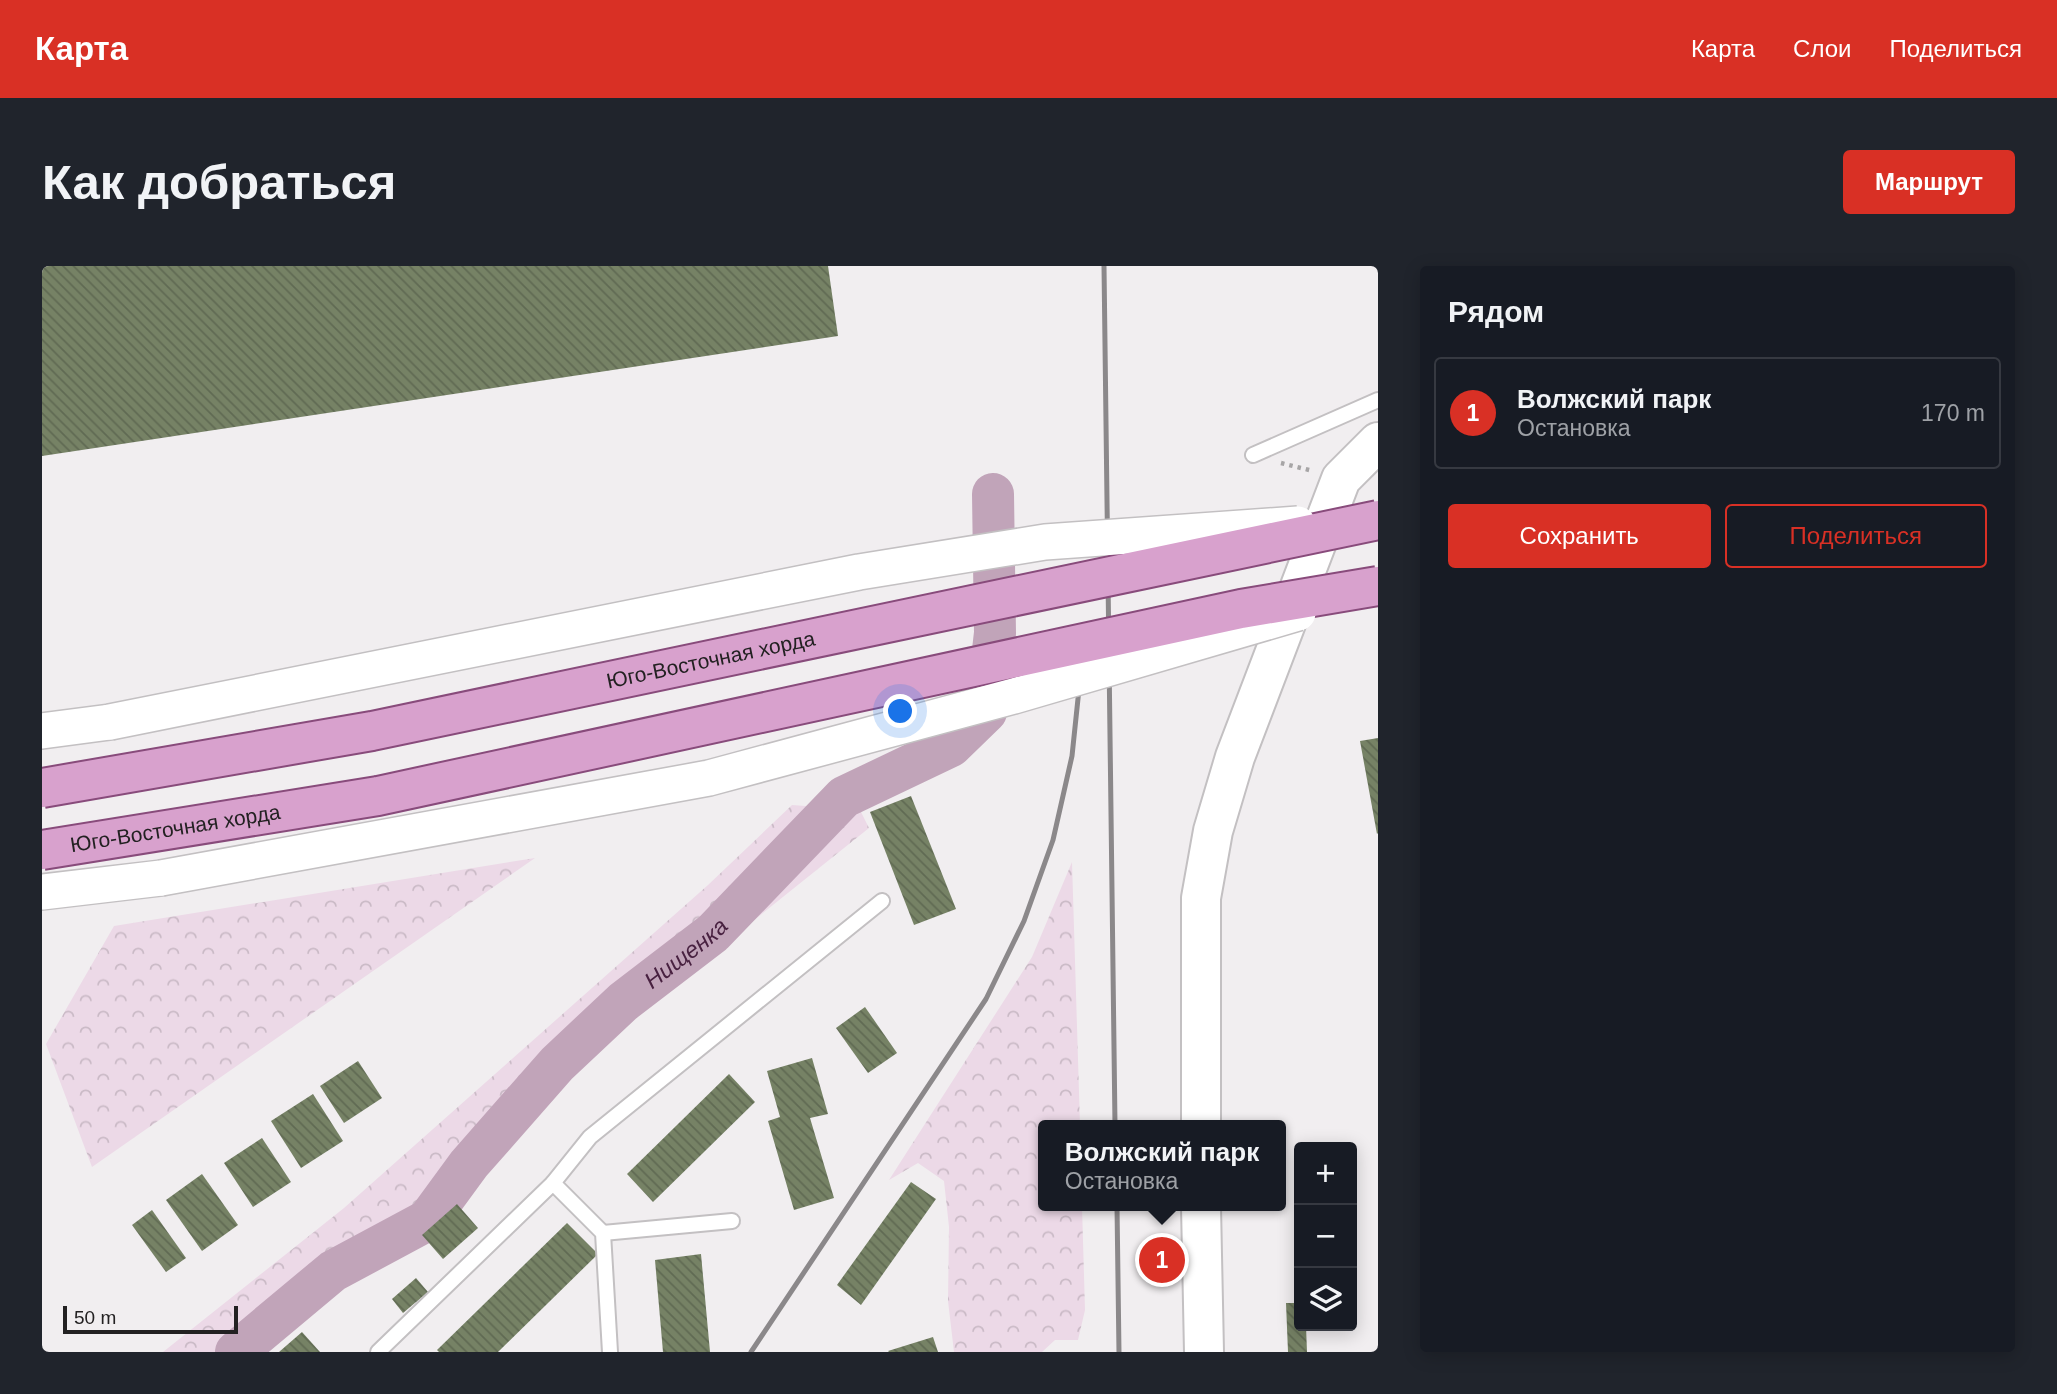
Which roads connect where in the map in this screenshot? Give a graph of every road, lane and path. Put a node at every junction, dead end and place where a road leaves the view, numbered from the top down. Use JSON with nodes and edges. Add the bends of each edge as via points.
{"nodes":[{"id":1,"x":1378,"y":400,"type":"edge"},
{"id":2,"x":1378,"y":442,"type":"edge"},
{"id":3,"x":1253,"y":455,"type":"joint"},
{"id":4,"x":1318,"y":473,"type":"dead end"},
{"id":5,"x":1378,"y":519,"type":"edge"},
{"id":6,"x":1378,"y":588,"type":"edge"},
{"id":7,"x":42,"y":731,"type":"edge"},
{"id":8,"x":42,"y":788,"type":"edge"},
{"id":9,"x":42,"y":850,"type":"edge"},
{"id":10,"x":42,"y":892,"type":"edge"},
{"id":11,"x":882,"y":901,"type":"dead end"},
{"id":12,"x":1201,"y":1120,"type":"edge"},
{"id":13,"x":553,"y":1183,"type":"junction"},
{"id":14,"x":1201,"y":1211,"type":"edge"},
{"id":15,"x":732,"y":1221,"type":"dead end"},
{"id":16,"x":603,"y":1233,"type":"junction"},
{"id":17,"x":378,"y":1352,"type":"edge"},
{"id":18,"x":610,"y":1352,"type":"edge"},
{"id":19,"x":1203,"y":1352,"type":"edge"}],
"edges":[{"from":1,"to":3,"type":"lane"},
{"from":2,"to":12,"type":"main road","via":[[1341,479],[1235,757],[1213,831],[1201,898]]},
{"from":3,"to":4,"type":"path"},
{"from":5,"to":7,"type":"street","bridge":true,"via":[[1032,544],[846,575],[110,722]]},
{"from":5,"to":8,"type":"main road","name":"Юго-Восточная хорда","bridge":true,"via":[[372,731]]},
{"from":6,"to":9,"type":"main road","name":"Юго-Восточная хорда","bridge":true,"via":[[1241,609],[378,796]]},
{"from":6,"to":10,"type":"street","bridge":true,"via":[[1014,696],[709,778],[161,878]]},
{"from":11,"to":13,"type":"lane","via":[[590,1137]]},
{"from":13,"to":16,"type":"lane"},
{"from":13,"to":17,"type":"lane"},
{"from":14,"to":19,"type":"main road"},
{"from":15,"to":16,"type":"lane"},
{"from":16,"to":18,"type":"lane"}]}
